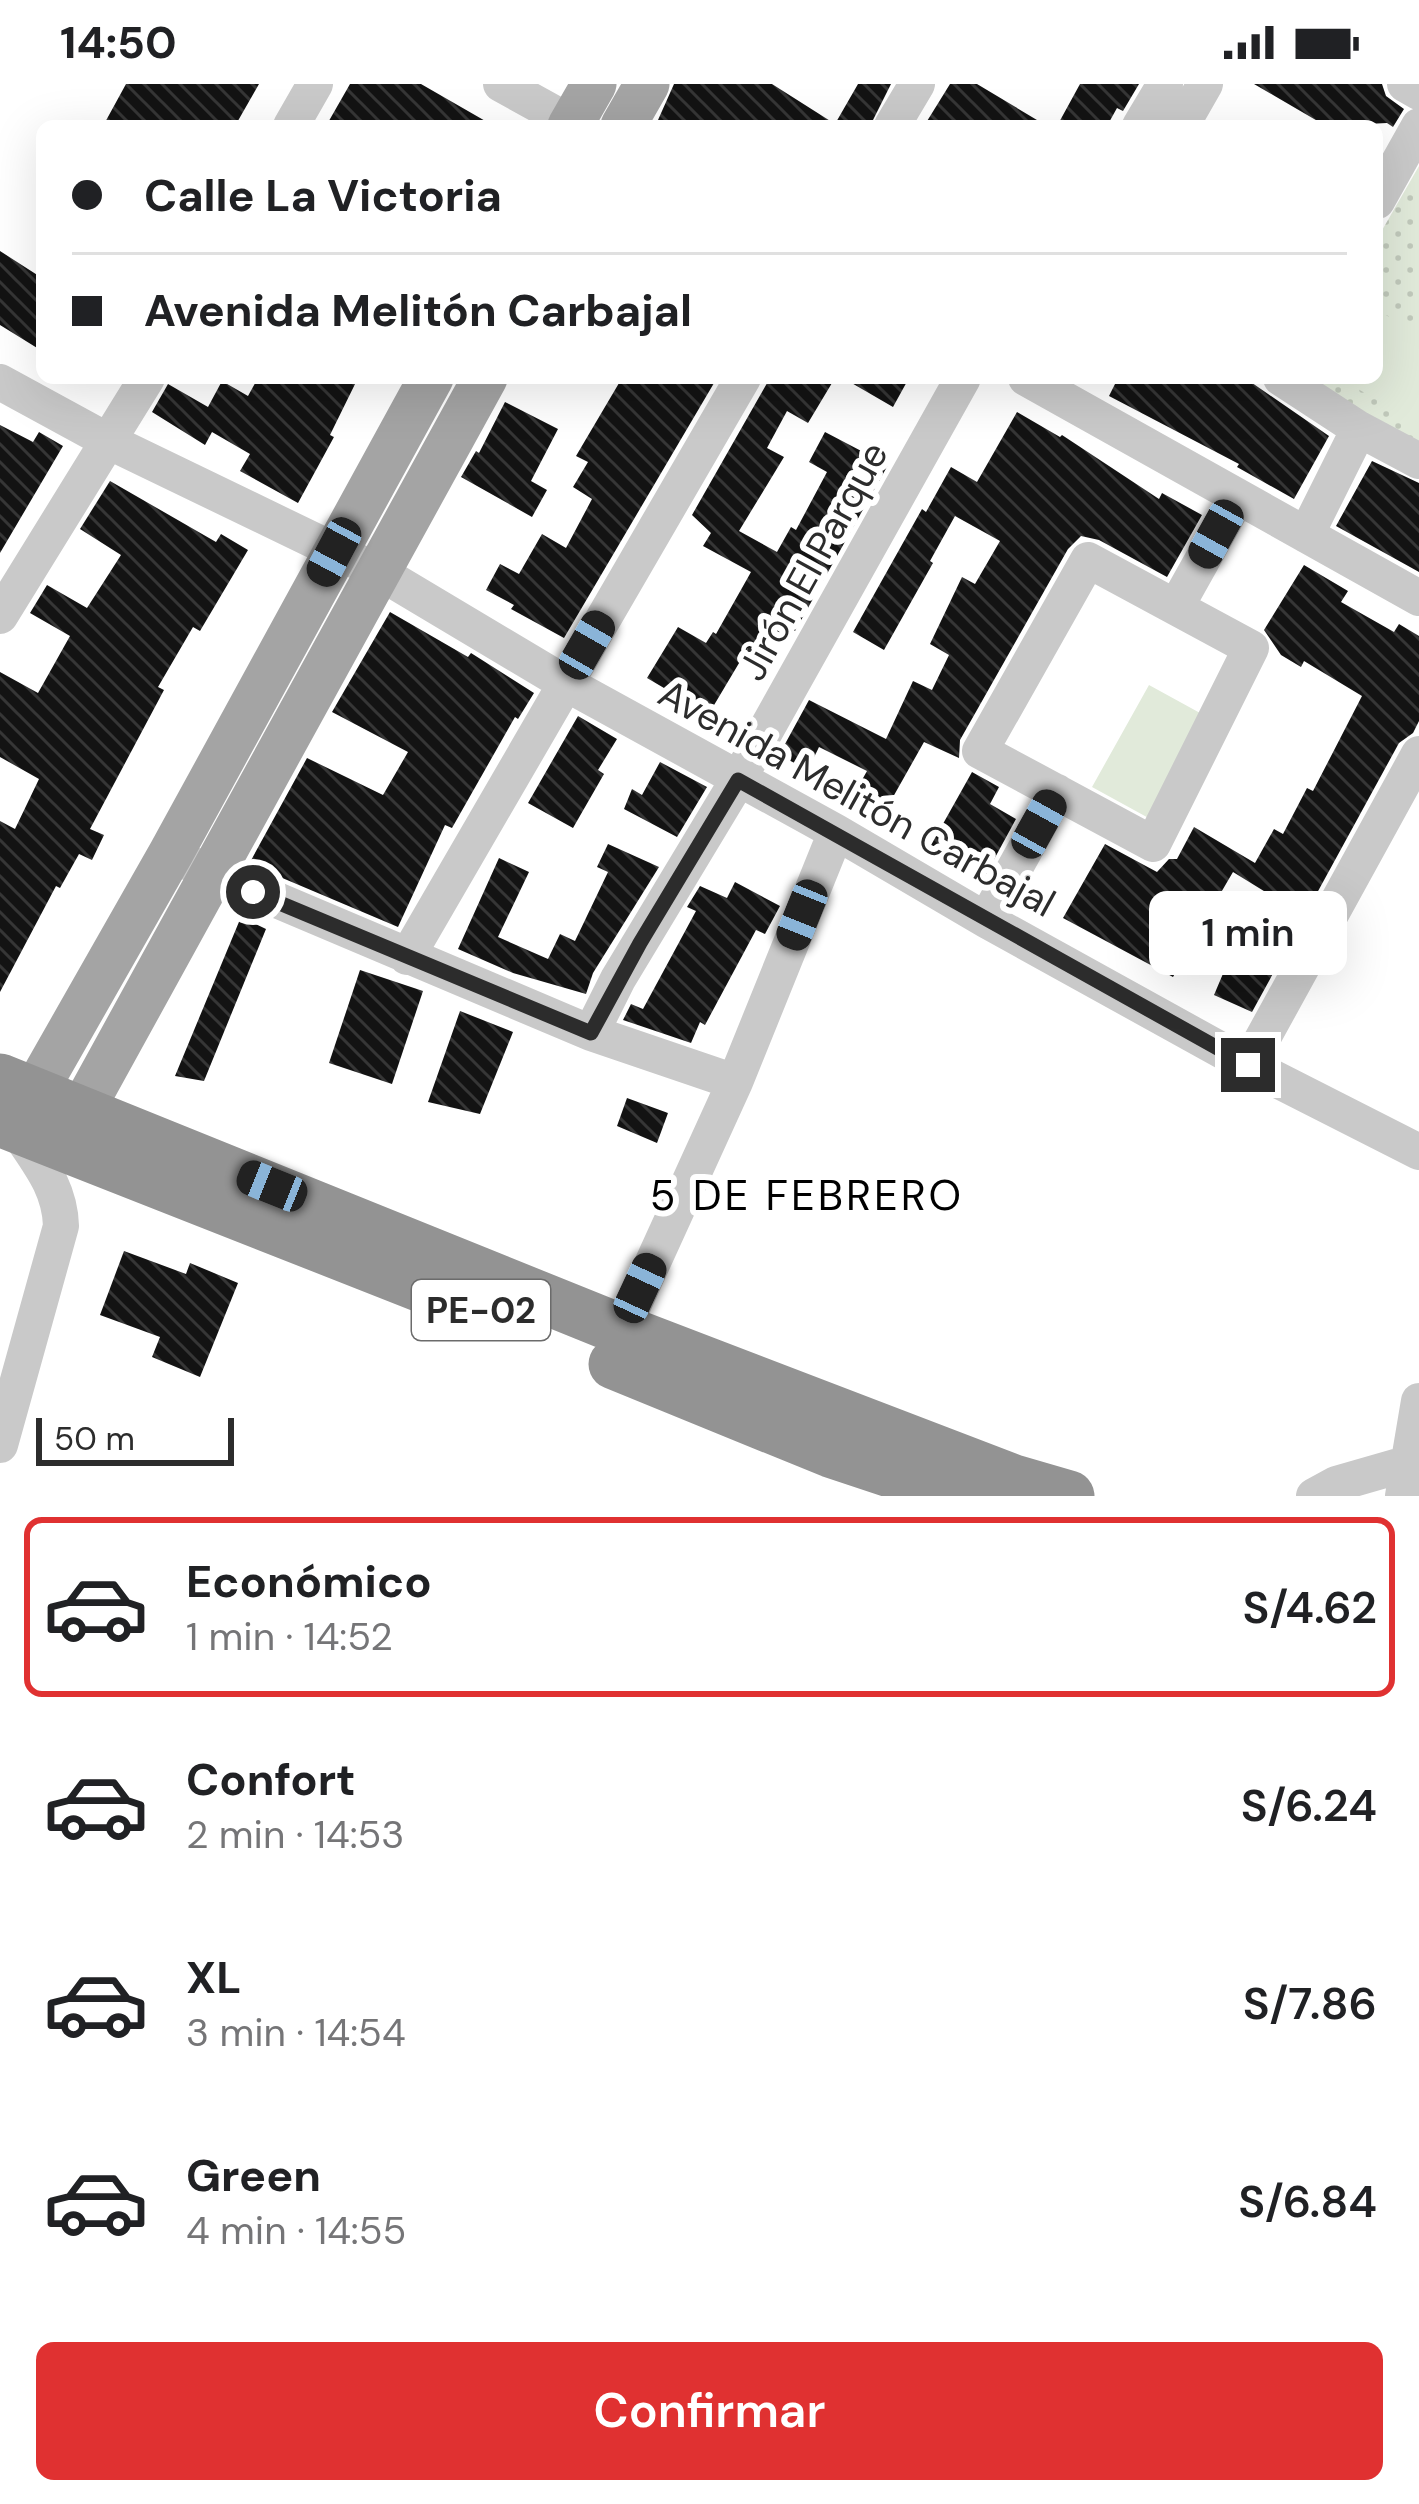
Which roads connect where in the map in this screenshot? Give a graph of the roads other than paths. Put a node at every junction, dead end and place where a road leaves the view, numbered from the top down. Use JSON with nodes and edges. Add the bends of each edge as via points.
{"nodes":[{"id":1,"x":315,"y":84,"type":"edge"},
{"id":2,"x":501,"y":84,"type":"edge"},
{"id":3,"x":594,"y":84,"type":"edge"},
{"id":4,"x":647,"y":84,"type":"edge"},
{"id":5,"x":917,"y":84,"type":"edge"},
{"id":6,"x":1165,"y":84,"type":"edge"},
{"id":7,"x":1205,"y":84,"type":"edge"},
{"id":8,"x":1405,"y":84,"type":"edge"},
{"id":9,"x":1419,"y":92,"type":"edge"},
{"id":10,"x":294,"y":120,"type":"edge"},
{"id":11,"x":564,"y":120,"type":"edge"},
{"id":12,"x":576,"y":120,"type":"edge"},
{"id":13,"x":626,"y":120,"type":"edge"},
{"id":14,"x":896,"y":120,"type":"edge"},
{"id":15,"x":1144,"y":120,"type":"edge"},
{"id":16,"x":1184,"y":120,"type":"edge"},
{"id":17,"x":1419,"y":126,"type":"edge"},
{"id":18,"x":1383,"y":190,"type":"edge"},
{"id":19,"x":0,"y":382,"type":"edge"},
{"id":20,"x":144,"y":384,"type":"edge"},
{"id":21,"x":427,"y":384,"type":"edge"},
{"id":22,"x":482,"y":384,"type":"edge"},
{"id":23,"x":739,"y":384,"type":"edge"},
{"id":24,"x":960,"y":384,"type":"edge"},
{"id":25,"x":1039,"y":384,"type":"edge"},
{"id":26,"x":1290,"y":384,"type":"edge"},
{"id":27,"x":1359,"y":429,"type":"junction"},
{"id":28,"x":110,"y":442,"type":"junction"},
{"id":29,"x":1419,"y":461,"type":"edge"},
{"id":30,"x":1237,"y":498,"type":"junction"},
{"id":31,"x":1306,"y":535,"type":"junction"},
{"id":32,"x":334,"y":552,"type":"junction"},
{"id":33,"x":380,"y":572,"type":"junction"},
{"id":34,"x":1419,"y":598,"type":"edge"},
{"id":35,"x":1175,"y":607,"type":"junction"},
{"id":36,"x":0,"y":616,"type":"edge"},
{"id":37,"x":565,"y":683,"type":"junction"},
{"id":38,"x":1419,"y":754,"type":"edge"},
{"id":39,"x":738,"y":780,"type":"junction"},
{"id":40,"x":1057,"y":792,"type":"junction"},
{"id":41,"x":836,"y":832,"type":"junction"},
{"id":42,"x":171,"y":853,"type":"junction"},
{"id":43,"x":214,"y":875,"type":"junction"},
{"id":44,"x":986,"y":920,"type":"junction"},
{"id":45,"x":407,"y":957,"type":"junction"},
{"id":46,"x":591,"y":1033,"type":"junction"},
{"id":47,"x":1248,"y":1065,"type":"junction"},
{"id":48,"x":735,"y":1082,"type":"junction"},
{"id":49,"x":33,"y":1120,"type":"edge"},
{"id":50,"x":1419,"y":1152,"type":"edge"},
{"id":51,"x":622,"y":1330,"type":"junction"},
{"id":52,"x":1419,"y":1401,"type":"edge"},
{"id":53,"x":0,"y":1445,"type":"edge"},
{"id":54,"x":1406,"y":1479,"type":"edge"},
{"id":55,"x":962,"y":1496,"type":"edge"},
{"id":56,"x":1069,"y":1496,"type":"edge"},
{"id":57,"x":1314,"y":1496,"type":"edge"}],
"edges":[{"from":1,"to":10,"type":"street"},
{"from":2,"to":11,"type":"street"},
{"from":3,"to":12,"type":"main road"},
{"from":4,"to":13,"type":"main road"},
{"from":5,"to":14,"type":"street"},
{"from":6,"to":15,"type":"street"},
{"from":7,"to":16,"type":"street"},
{"from":8,"to":9,"type":"street"},
{"from":17,"to":18,"type":"street"},
{"from":19,"to":28,"type":"street","name":"Avenida Melitón Carbajal"},
{"from":20,"to":28,"type":"street"},
{"from":21,"to":32,"type":"main road"},
{"from":22,"to":33,"type":"main road"},
{"from":23,"to":37,"type":"street"},
{"from":24,"to":39,"type":"street","name":"Jirón El Parque"},
{"from":25,"to":30,"type":"street"},
{"from":26,"to":27,"type":"street"},
{"from":27,"to":29,"type":"street"},
{"from":27,"to":31,"type":"street"},
{"from":28,"to":32,"type":"street","name":"Avenida Melitón Carbajal"},
{"from":28,"to":36,"type":"street"},
{"from":30,"to":31,"type":"street"},
{"from":30,"to":35,"type":"street"},
{"from":31,"to":34,"type":"street"},
{"from":32,"to":33,"type":"street","name":"Avenida Melitón Carbajal"},
{"from":32,"to":42,"type":"main road"},
{"from":33,"to":37,"type":"street","name":"Avenida Melitón Carbajal"},
{"from":33,"to":43,"type":"main road"},
{"from":35,"to":40,"type":"street","via":[[1088,560],[980,751]]},
{"from":35,"to":40,"type":"street","via":[[1251,648],[1153,844]]},
{"from":37,"to":39,"type":"street","name":"Avenida Melitón Carbajal"},
{"from":37,"to":45,"type":"street"},
{"from":38,"to":47,"type":"street"},
{"from":39,"to":41,"type":"street","name":"Avenida Melitón Carbajal"},
{"from":39,"to":46,"type":"street","name":"Jirón El Parque"},
{"from":40,"to":44,"type":"street"},
{"from":41,"to":44,"type":"street","name":"Avenida Melitón Carbajal"},
{"from":41,"to":48,"type":"street"},
{"from":42,"to":43,"type":"street"},
{"from":42,"to":49,"type":"main road"},
{"from":43,"to":45,"type":"street"},
{"from":43,"to":49,"type":"main road"},
{"from":44,"to":47,"type":"street","name":"Avenida Melitón Carbajal"},
{"from":45,"to":46,"type":"street"},
{"from":46,"to":48,"type":"street"},
{"from":47,"to":50,"type":"street","name":"Avenida Melitón Carbajal"},
{"from":48,"to":51,"type":"street"},
{"from":49,"to":51,"type":"highway","number":"PE-02"},
{"from":49,"to":53,"type":"street","via":[[61,1226]]},
{"from":49,"to":55,"type":"highway","number":"PE-02","via":[[830,1452]]},
{"from":51,"to":56,"type":"highway","number":"PE-02"},
{"from":52,"to":54,"type":"street"},
{"from":54,"to":57,"type":"street","via":[[1336,1484]]}]}
